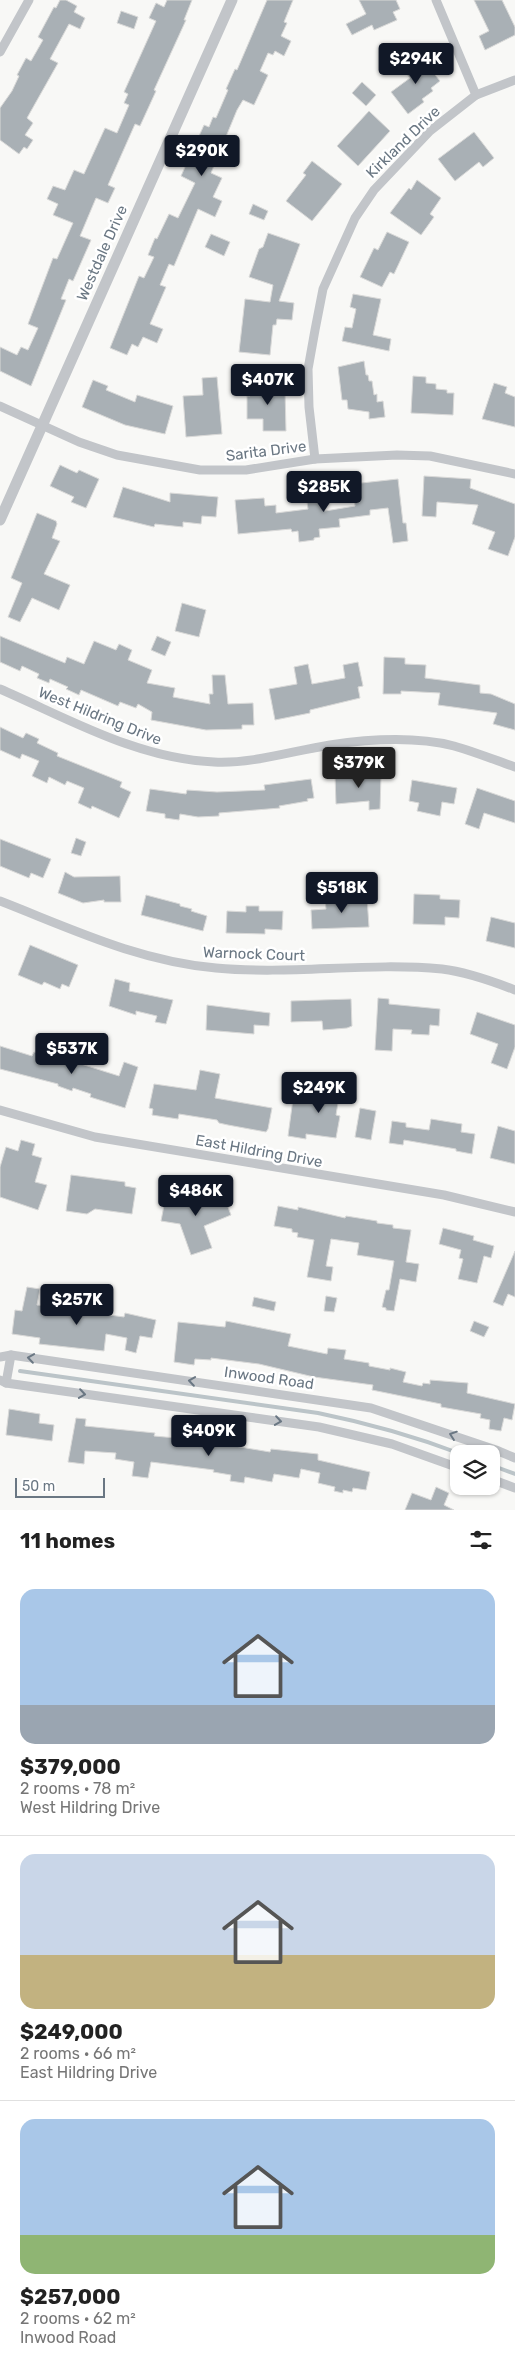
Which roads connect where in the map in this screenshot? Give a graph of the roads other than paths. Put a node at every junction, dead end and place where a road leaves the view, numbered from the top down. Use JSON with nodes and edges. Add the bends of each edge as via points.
{"nodes":[{"id":1,"x":29,"y":0,"type":"edge"},
{"id":2,"x":232,"y":0,"type":"edge"},
{"id":3,"x":436,"y":0,"type":"edge"},
{"id":4,"x":0,"y":52,"type":"edge"},
{"id":5,"x":515,"y":80,"type":"edge"},
{"id":6,"x":476,"y":95,"type":"junction"},
{"id":7,"x":0,"y":406,"type":"edge"},
{"id":8,"x":41,"y":426,"type":"junction"},
{"id":9,"x":315,"y":458,"type":"junction"},
{"id":10,"x":515,"y":474,"type":"edge"},
{"id":11,"x":0,"y":520,"type":"edge"},
{"id":12,"x":0,"y":689,"type":"edge"},
{"id":13,"x":515,"y":767,"type":"edge"},
{"id":14,"x":0,"y":901,"type":"edge"},
{"id":15,"x":515,"y":990,"type":"edge"},
{"id":16,"x":0,"y":1110,"type":"edge"},
{"id":17,"x":515,"y":1212,"type":"edge"},
{"id":18,"x":11,"y":1355,"type":"junction"},
{"id":19,"x":0,"y":1357,"type":"edge"},
{"id":20,"x":3,"y":1381,"type":"edge"},
{"id":21,"x":515,"y":1458,"type":"edge"},
{"id":22,"x":450,"y":1465,"type":"edge"},
{"id":23,"x":500,"y":1482,"type":"edge"},
{"id":24,"x":515,"y":1488,"type":"edge"}],
"edges":[{"from":1,"to":4,"type":"street"},
{"from":2,"to":8,"type":"street","name":"Westdale Drive"},
{"from":3,"to":6,"type":"street"},
{"from":5,"to":6,"type":"street","name":"Kirkland Drive"},
{"from":6,"to":9,"type":"street","name":"Kirkland Drive","via":[[430,131],[374,190],[355,218],[338,255],[323,290],[308,369]]},
{"from":7,"to":8,"type":"street","name":"Sarita Drive"},
{"from":8,"to":9,"type":"street","name":"Sarita Drive","via":[[117,455],[200,470],[246,470]]},
{"from":8,"to":11,"type":"street","name":"Westdale Drive"},
{"from":9,"to":10,"type":"street","name":"Sarita Drive","via":[[430,456]]},
{"from":12,"to":13,"type":"street","name":"West Hildring Drive","via":[[153,754],[179,759],[216,763],[390,739],[453,746]]},
{"from":14,"to":15,"type":"street","name":"Warnock Court","via":[[126,951],[175,962],[274,971],[444,969]]},
{"from":16,"to":17,"type":"street","name":"East Hildring Drive","via":[[95,1137],[444,1195]]},
{"from":18,"to":19,"type":"street","name":"Inwood Road"},
{"from":18,"to":20,"type":"street"},
{"from":21,"to":18,"type":"street","name":"Inwood Road","one_way":true,"via":[[371,1408]]},
{"from":20,"to":22,"type":"street","one_way":true,"via":[[319,1427],[392,1444]]},
{"from":23,"to":24,"type":"street"}]}
